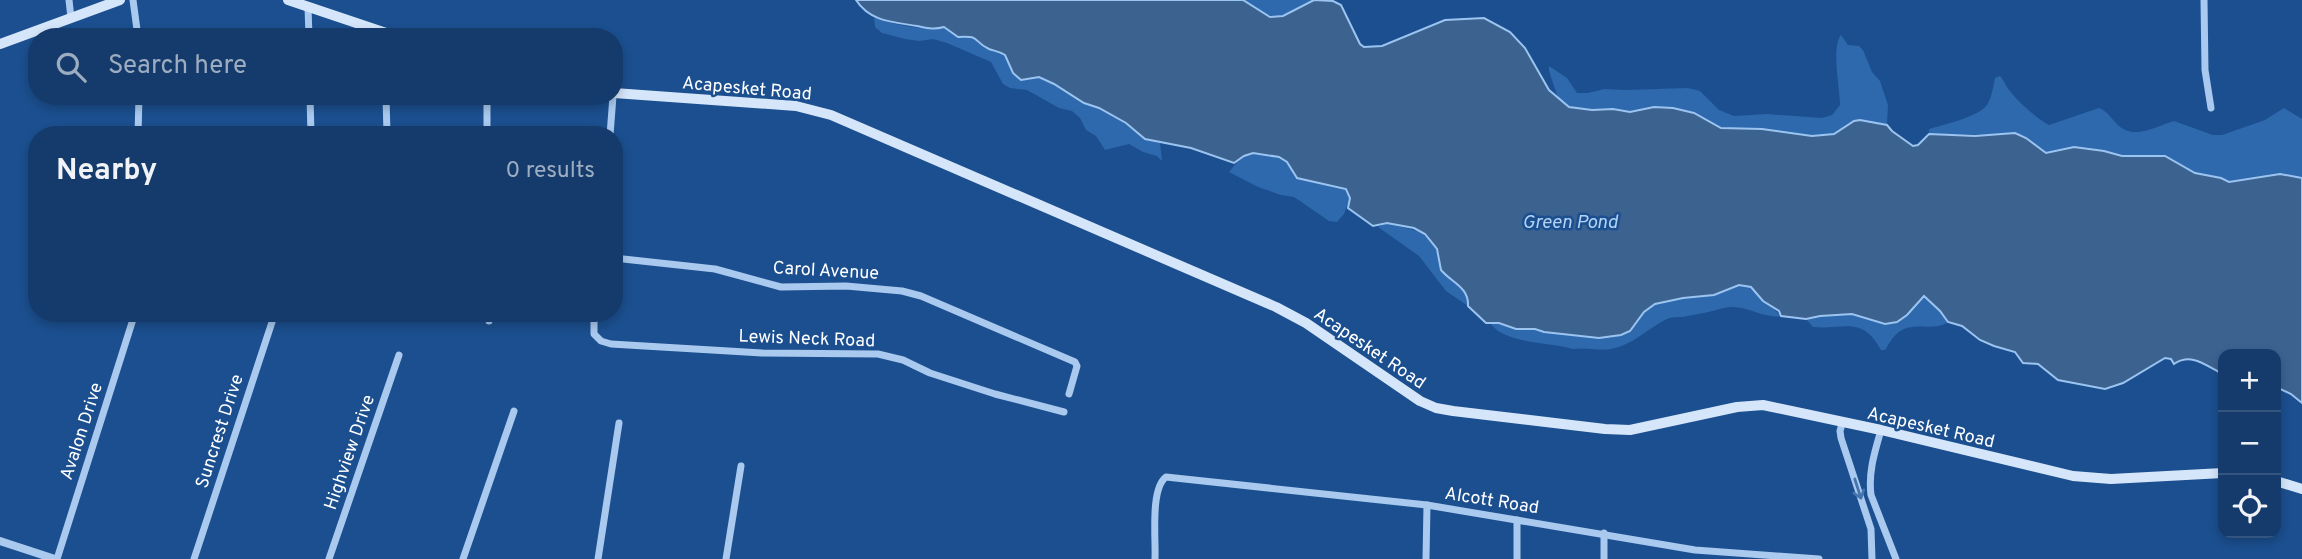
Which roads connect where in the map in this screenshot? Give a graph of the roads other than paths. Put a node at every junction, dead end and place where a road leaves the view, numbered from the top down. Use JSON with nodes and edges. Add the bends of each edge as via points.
{"nodes":[{"id":1,"x":69,"y":0,"type":"edge"},
{"id":2,"x":120,"y":0,"type":"edge"},
{"id":3,"x":133,"y":0,"type":"edge"},
{"id":4,"x":288,"y":0,"type":"edge"},
{"id":5,"x":2204,"y":0,"type":"edge"},
{"id":6,"x":308,"y":7,"type":"junction"},
{"id":7,"x":71,"y":18,"type":"junction"},
{"id":8,"x":44,"y":28,"type":"edge"},
{"id":9,"x":137,"y":28,"type":"edge"},
{"id":10,"x":309,"y":28,"type":"edge"},
{"id":11,"x":366,"y":28,"type":"edge"},
{"id":12,"x":28,"y":34,"type":"edge"},
{"id":13,"x":0,"y":44,"type":"edge"},
{"id":14,"x":623,"y":96,"type":"edge"},
{"id":15,"x":139,"y":105,"type":"edge"},
{"id":16,"x":310,"y":105,"type":"edge"},
{"id":17,"x":386,"y":105,"type":"edge"},
{"id":18,"x":487,"y":105,"type":"edge"},
{"id":19,"x":613,"y":105,"type":"edge"},
{"id":20,"x":2211,"y":108,"type":"dead end"},
{"id":21,"x":138,"y":126,"type":"edge"},
{"id":22,"x":310,"y":126,"type":"edge"},
{"id":23,"x":387,"y":126,"type":"edge"},
{"id":24,"x":488,"y":126,"type":"edge"},
{"id":25,"x":611,"y":126,"type":"edge"},
{"id":26,"x":623,"y":259,"type":"edge"},
{"id":27,"x":132,"y":322,"type":"edge"},
{"id":28,"x":272,"y":322,"type":"edge"},
{"id":29,"x":593,"y":322,"type":"edge"},
{"id":30,"x":399,"y":355,"type":"dead end"},
{"id":31,"x":1069,"y":394,"type":"dead end"},
{"id":32,"x":514,"y":411,"type":"dead end"},
{"id":33,"x":1064,"y":412,"type":"dead end"},
{"id":34,"x":619,"y":423,"type":"dead end"},
{"id":35,"x":1842,"y":424,"type":"junction"},
{"id":36,"x":1881,"y":430,"type":"junction"},
{"id":37,"x":741,"y":466,"type":"dead end"},
{"id":38,"x":2218,"y":473,"type":"edge"},
{"id":39,"x":2281,"y":483,"type":"edge"},
{"id":40,"x":2302,"y":489,"type":"edge"},
{"id":41,"x":1427,"y":505,"type":"junction"},
{"id":42,"x":1517,"y":520,"type":"junction"},
{"id":43,"x":1604,"y":533,"type":"junction"},
{"id":44,"x":0,"y":541,"type":"edge"},
{"id":45,"x":1697,"y":550,"type":"junction"},
{"id":46,"x":56,"y":559,"type":"edge"},
{"id":47,"x":194,"y":559,"type":"edge"},
{"id":48,"x":329,"y":559,"type":"edge"},
{"id":49,"x":463,"y":559,"type":"edge"},
{"id":50,"x":598,"y":559,"type":"edge"},
{"id":51,"x":726,"y":559,"type":"edge"},
{"id":52,"x":1155,"y":559,"type":"edge"},
{"id":53,"x":1426,"y":559,"type":"edge"},
{"id":54,"x":1517,"y":559,"type":"edge"},
{"id":55,"x":1604,"y":559,"type":"edge"},
{"id":56,"x":1697,"y":559,"type":"edge"},
{"id":57,"x":1819,"y":559,"type":"edge"},
{"id":58,"x":1872,"y":559,"type":"edge"},
{"id":59,"x":1896,"y":559,"type":"edge"}],
"edges":[{"from":1,"to":7,"type":"street"},
{"from":2,"to":7,"type":"main road"},
{"from":3,"to":9,"type":"street"},
{"from":4,"to":6,"type":"main road"},
{"from":5,"to":20,"type":"street","via":[[2205,70]]},
{"from":6,"to":10,"type":"street"},
{"from":6,"to":11,"type":"main road"},
{"from":7,"to":8,"type":"main road"},
{"from":12,"to":13,"type":"main road"},
{"from":14,"to":35,"type":"main road","name":"Acapesket Road","via":[[796,106],[831,115],[1276,307],[1436,408],[1630,430],[1763,405]]},
{"from":15,"to":21,"type":"street"},
{"from":16,"to":22,"type":"street"},
{"from":17,"to":23,"type":"street"},
{"from":18,"to":24,"type":"street"},
{"from":19,"to":25,"type":"street"},
{"from":26,"to":31,"type":"street","name":"Carol Avenue","via":[[715,269],[781,287],[873,287],[921,296],[1075,362]]},
{"from":27,"to":46,"type":"street","name":"Avalon Drive"},
{"from":28,"to":47,"type":"street","name":"Suncrest Drive"},
{"from":29,"to":33,"type":"street","name":"Lewis Neck Road","via":[[597,338],[617,344],[886,356],[995,394]]},
{"from":30,"to":48,"type":"street","name":"Highview Drive"},
{"from":32,"to":49,"type":"street"},
{"from":34,"to":50,"type":"street"},
{"from":35,"to":36,"type":"main road","name":"Acapesket Road"},
{"from":35,"to":58,"type":"street","one_way":true,"via":[[1841,438],[1871,529]]},
{"from":36,"to":38,"type":"main road","name":"Acapesket Road","via":[[2073,475],[2122,478]]},
{"from":36,"to":59,"type":"street","via":[[1871,495]]},
{"from":37,"to":51,"type":"street"},
{"from":39,"to":40,"type":"main road"},
{"from":41,"to":42,"type":"street","name":"Alcott Road"},
{"from":41,"to":52,"type":"street","name":"Alcott Road","via":[[1166,477],[1156,496]]},
{"from":41,"to":53,"type":"street"},
{"from":42,"to":43,"type":"street","name":"Alcott Road"},
{"from":42,"to":54,"type":"street"},
{"from":43,"to":45,"type":"street","name":"Alcott Road"},
{"from":43,"to":55,"type":"street"},
{"from":44,"to":46,"type":"street"},
{"from":45,"to":56,"type":"street"},
{"from":45,"to":57,"type":"street","name":"Alcott Road"}]}
